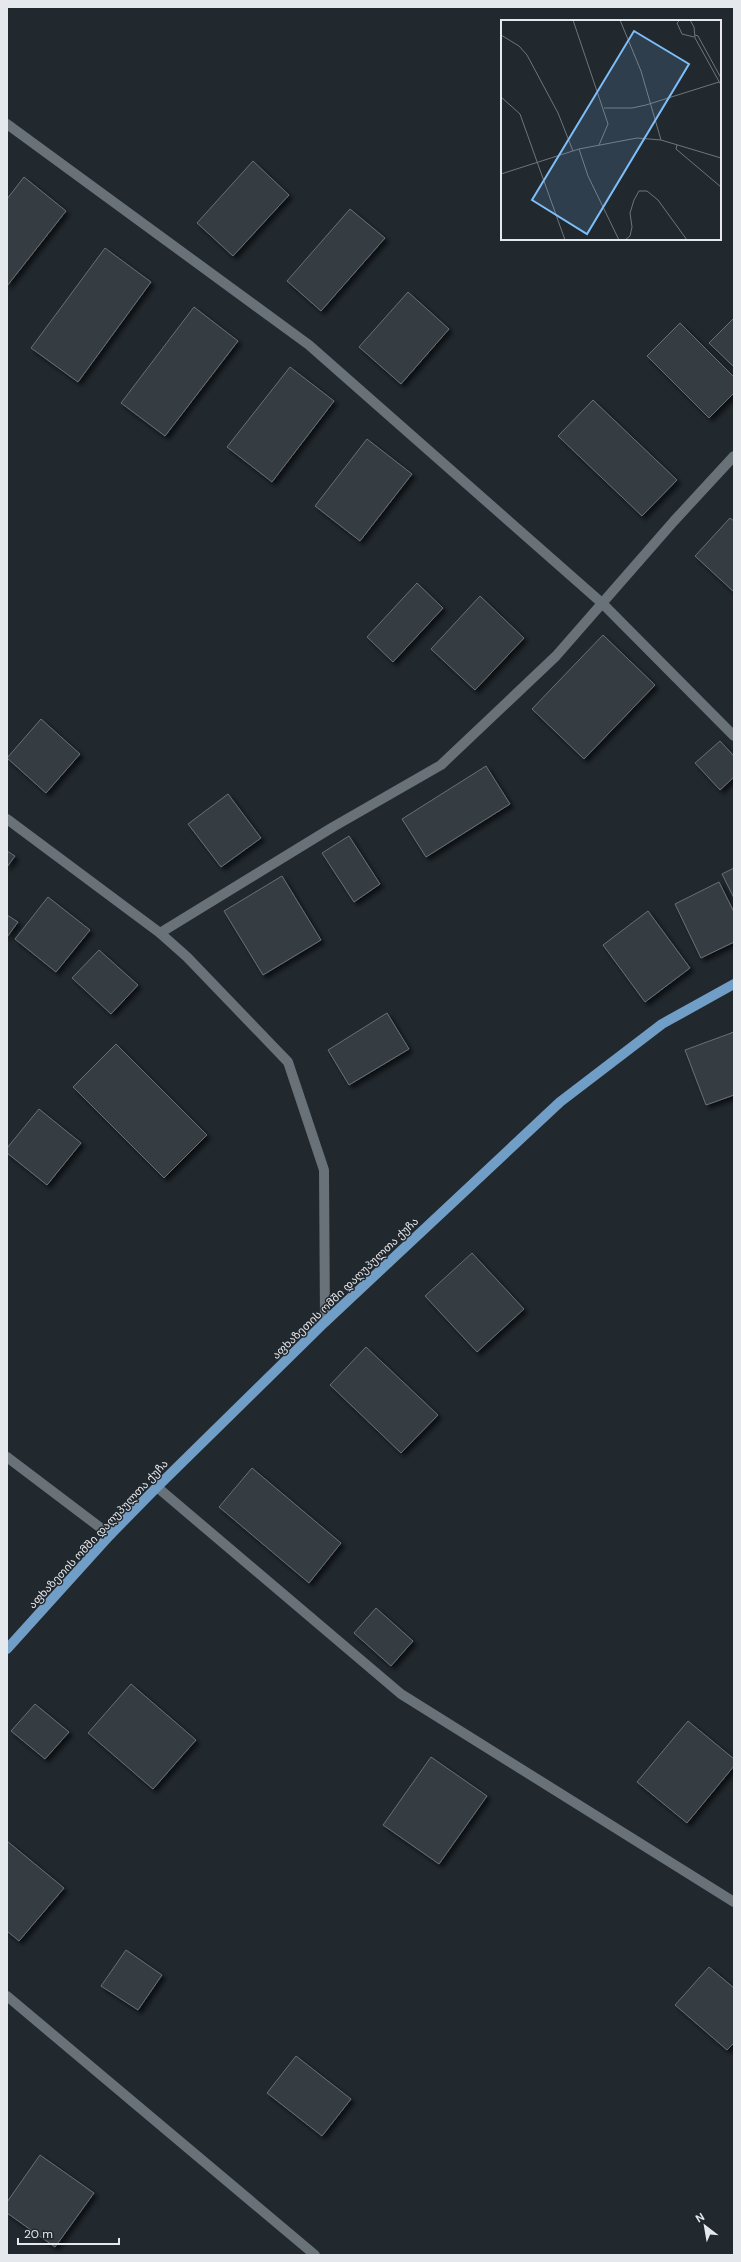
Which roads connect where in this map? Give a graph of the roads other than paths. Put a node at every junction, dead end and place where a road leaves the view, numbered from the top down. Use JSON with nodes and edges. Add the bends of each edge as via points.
{"nodes":[{"id":1,"x":7,"y":124,"type":"edge"},
{"id":2,"x":734,"y":456,"type":"edge"},
{"id":3,"x":603,"y":604,"type":"junction"},
{"id":4,"x":734,"y":736,"type":"edge"},
{"id":5,"x":7,"y":819,"type":"edge"},
{"id":6,"x":160,"y":933,"type":"junction"},
{"id":7,"x":734,"y":984,"type":"edge"},
{"id":8,"x":325,"y":1322,"type":"junction"},
{"id":9,"x":7,"y":1457,"type":"edge"},
{"id":10,"x":157,"y":1487,"type":"junction"},
{"id":11,"x":110,"y":1535,"type":"junction"},
{"id":12,"x":7,"y":1649,"type":"edge"},
{"id":13,"x":734,"y":1902,"type":"edge"},
{"id":14,"x":7,"y":1996,"type":"edge"},
{"id":15,"x":315,"y":2255,"type":"edge"}],
"edges":[{"from":1,"to":3,"type":"street","via":[[309,345]]},
{"from":2,"to":3,"type":"street"},
{"from":3,"to":4,"type":"street"},
{"from":3,"to":6,"type":"street","via":[[556,656],[441,765],[327,830]]},
{"from":5,"to":6,"type":"street"},
{"from":6,"to":8,"type":"street","via":[[187,957],[288,1062],[324,1170]]},
{"from":7,"to":8,"type":"main road","name":"აფხაზეთის ომში დაღუპულთა ქუჩა","via":[[662,1024],[560,1102]]},
{"from":8,"to":10,"type":"main road","name":"აფხაზეთის ომში დაღუპულთა ქუჩა"},
{"from":9,"to":11,"type":"street"},
{"from":10,"to":11,"type":"main road","name":"აფხაზეთის ომში დაღუპულთა ქუჩა"},
{"from":10,"to":13,"type":"street","via":[[401,1694]]},
{"from":11,"to":12,"type":"main road","name":"აფხაზეთის ომში დაღუპულთა ქუჩა"},
{"from":14,"to":15,"type":"street"}]}
